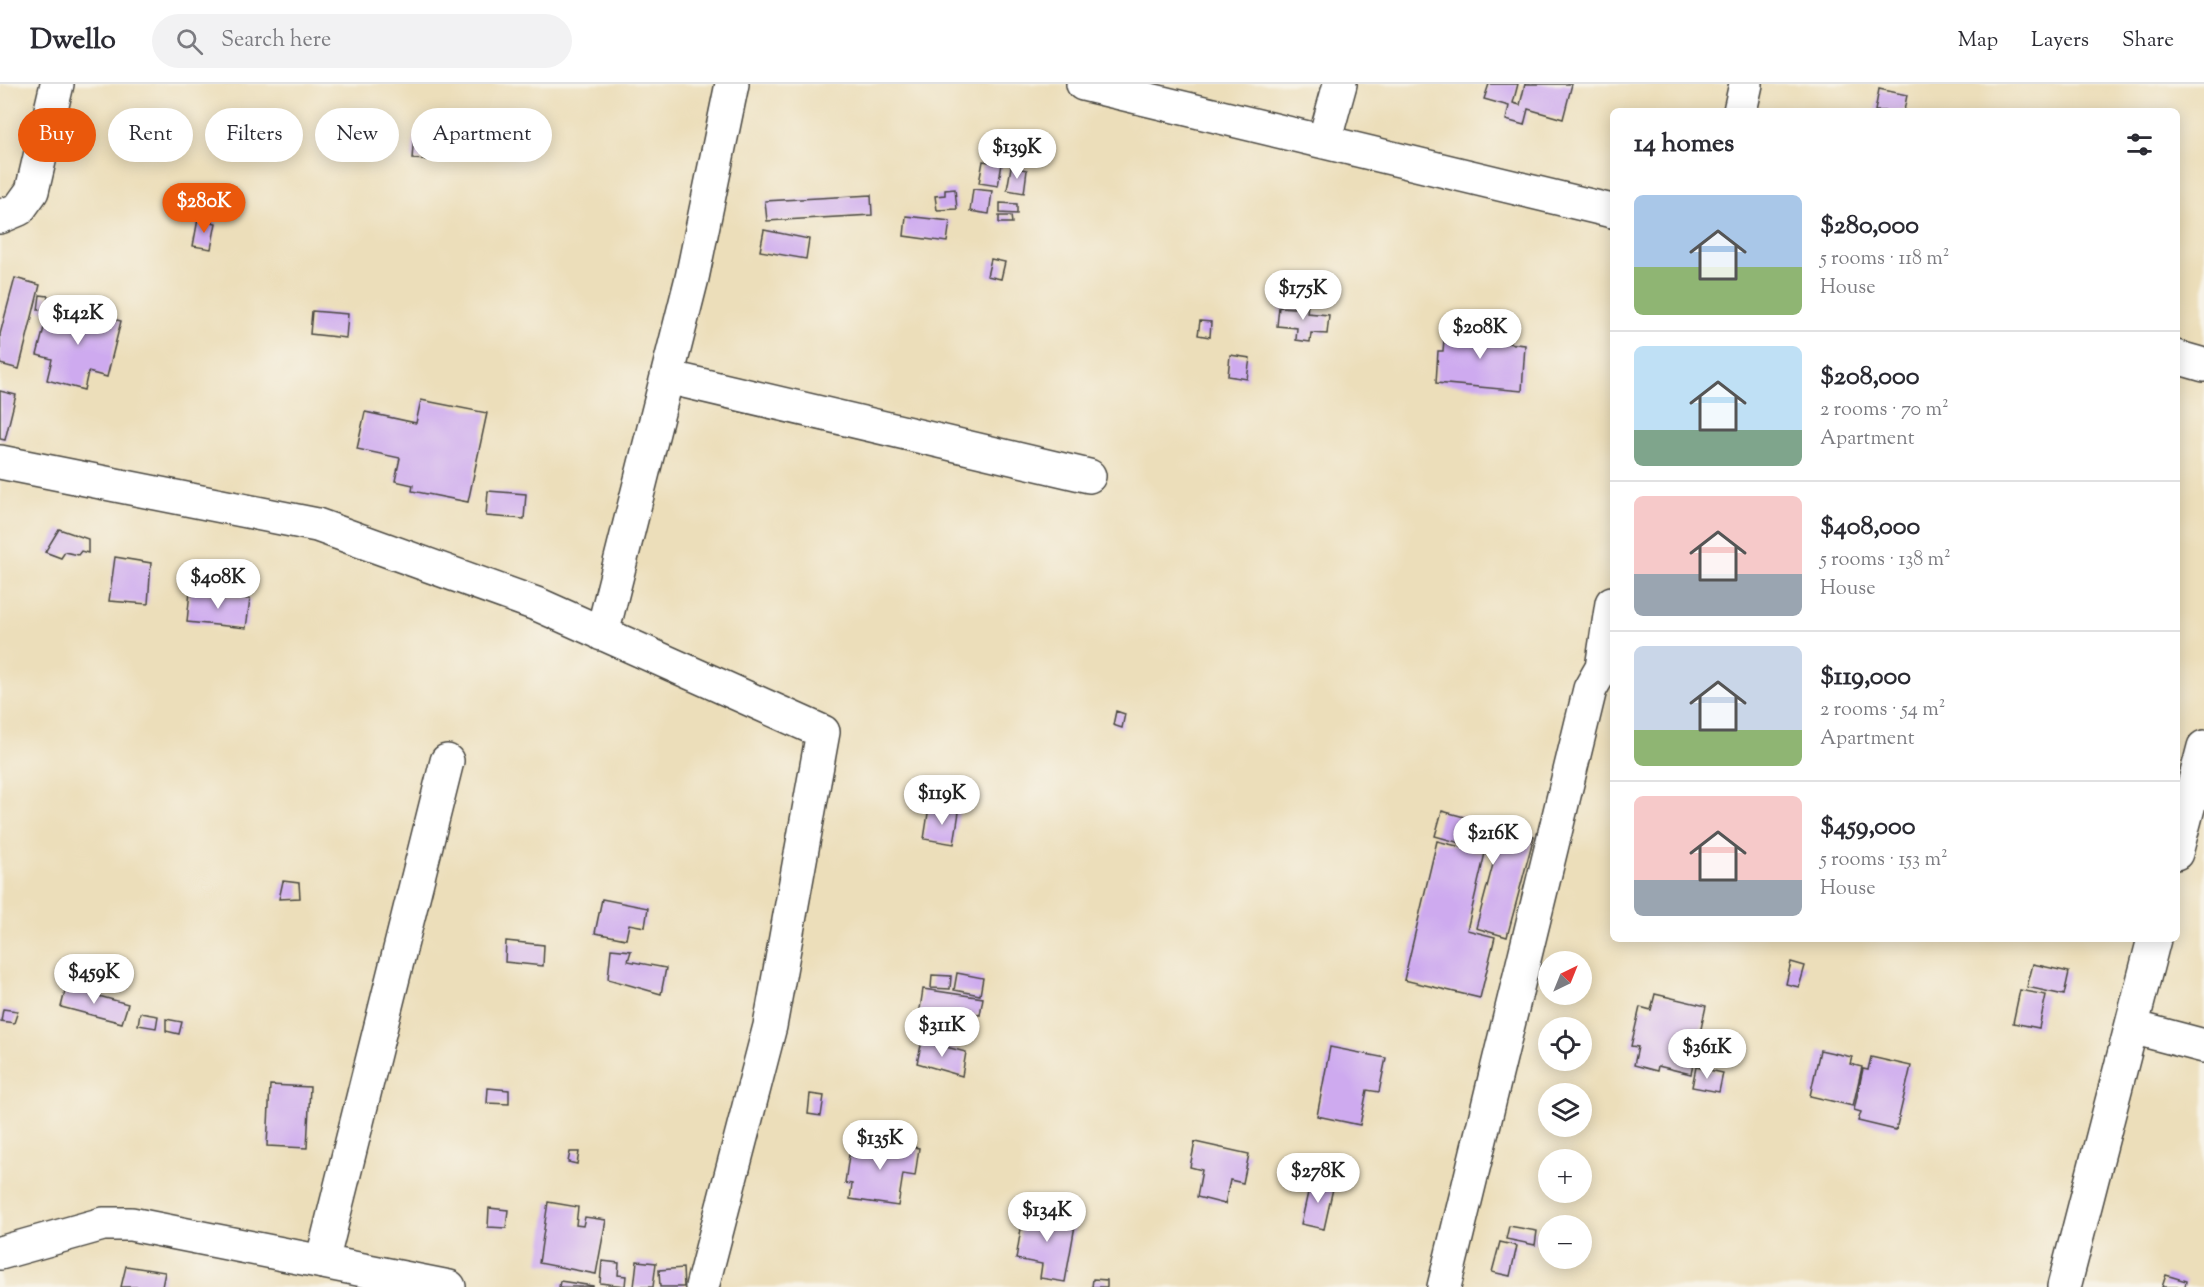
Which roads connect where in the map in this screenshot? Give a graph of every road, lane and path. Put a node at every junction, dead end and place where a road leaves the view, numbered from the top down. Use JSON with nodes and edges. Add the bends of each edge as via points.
{"nodes":[{"id":1,"x":57,"y":84,"type":"edge"},
{"id":2,"x":732,"y":84,"type":"edge"},
{"id":3,"x":1083,"y":84,"type":"edge"},
{"id":4,"x":1340,"y":84,"type":"edge"},
{"id":5,"x":1746,"y":84,"type":"edge"},
{"id":6,"x":1741,"y":108,"type":"edge"},
{"id":7,"x":1324,"y":142,"type":"junction"},
{"id":8,"x":1610,"y":212,"type":"edge"},
{"id":9,"x":0,"y":217,"type":"edge"},
{"id":10,"x":2180,"y":358,"type":"edge"},
{"id":11,"x":2204,"y":365,"type":"edge"},
{"id":12,"x":667,"y":377,"type":"junction"},
{"id":13,"x":0,"y":462,"type":"edge"},
{"id":14,"x":1089,"y":476,"type":"dead end"},
{"id":15,"x":1610,"y":628,"type":"edge"},
{"id":16,"x":602,"y":634,"type":"junction"},
{"id":17,"x":1607,"y":666,"type":"edge"},
{"id":18,"x":2204,"y":747,"type":"edge"},
{"id":19,"x":447,"y":761,"type":"dead end"},
{"id":20,"x":2180,"y":838,"type":"edge"},
{"id":21,"x":2153,"y":942,"type":"edge"},
{"id":22,"x":2132,"y":1027,"type":"junction"},
{"id":23,"x":2204,"y":1046,"type":"edge"},
{"id":24,"x":0,"y":1253,"type":"edge"},
{"id":25,"x":322,"y":1262,"type":"junction"},
{"id":26,"x":449,"y":1287,"type":"edge"},
{"id":27,"x":702,"y":1287,"type":"edge"},
{"id":28,"x":1444,"y":1287,"type":"edge"},
{"id":29,"x":2064,"y":1287,"type":"edge"}],
"edges":[{"from":1,"to":9,"type":"street","via":[[32,191],[19,209]]},
{"from":2,"to":12,"type":"street"},
{"from":3,"to":7,"type":"street"},
{"from":4,"to":7,"type":"street"},
{"from":5,"to":6,"type":"street"},
{"from":7,"to":8,"type":"street"},
{"from":10,"to":11,"type":"street"},
{"from":12,"to":14,"type":"street"},
{"from":12,"to":16,"type":"street"},
{"from":13,"to":16,"type":"street","via":[[316,525],[539,605]]},
{"from":15,"to":17,"type":"street"},
{"from":16,"to":27,"type":"street","via":[[823,732],[770,1026]]},
{"from":17,"to":28,"type":"street","via":[[1590,689]]},
{"from":18,"to":20,"type":"street"},
{"from":19,"to":25,"type":"street"},
{"from":21,"to":22,"type":"street"},
{"from":22,"to":23,"type":"street"},
{"from":22,"to":29,"type":"street"},
{"from":24,"to":25,"type":"street","via":[[103,1224],[131,1224]]},
{"from":25,"to":26,"type":"street"}]}
